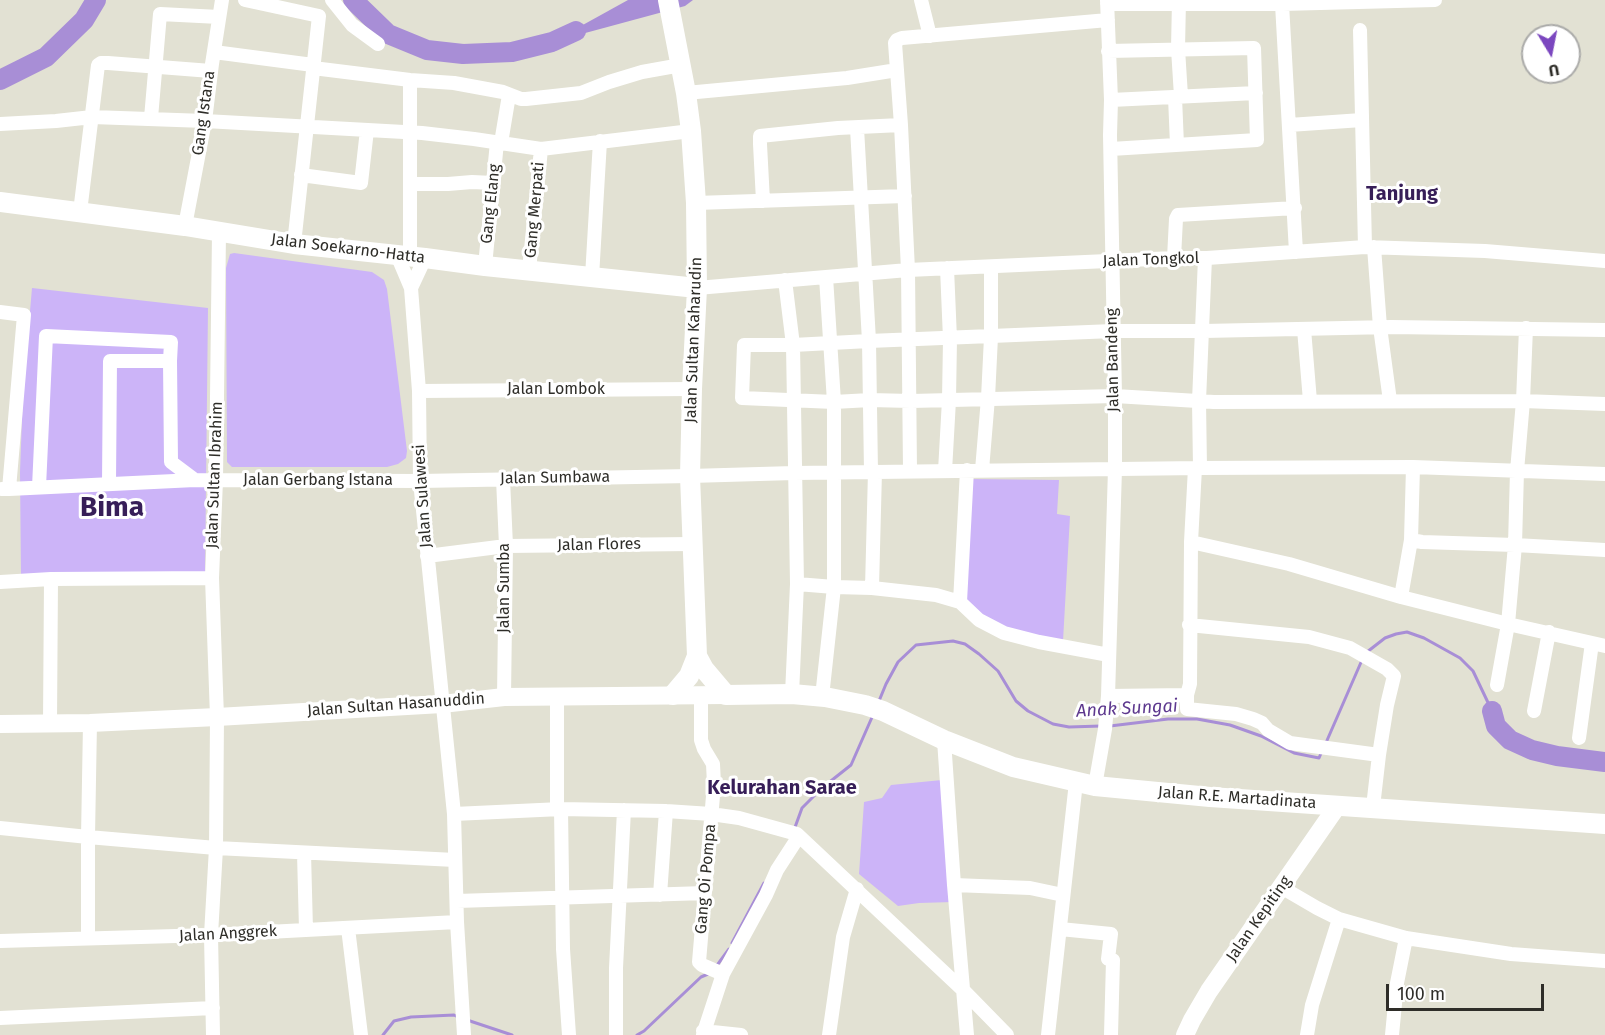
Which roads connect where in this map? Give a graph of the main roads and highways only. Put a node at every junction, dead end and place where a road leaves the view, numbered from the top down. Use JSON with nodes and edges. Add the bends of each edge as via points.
{"nodes":[{"id":1,"x":668,"y":0,"type":"edge"},
{"id":2,"x":0,"y":202,"type":"edge"},
{"id":3,"x":697,"y":288,"type":"junction"},
{"id":4,"x":697,"y":656,"type":"junction"},
{"id":5,"x":672,"y":695,"type":"junction"},
{"id":6,"x":726,"y":695,"type":"junction"},
{"id":7,"x":822,"y":697,"type":"joint"},
{"id":8,"x":0,"y":724,"type":"edge"},
{"id":9,"x":1338,"y":805,"type":"junction"},
{"id":10,"x":1605,"y":824,"type":"edge"},
{"id":11,"x":1185,"y":1035,"type":"edge"}],
"edges":[{"from":1,"to":3,"type":"highway","name":"Jalan Sultan Kaharudin","via":[[691,131]]},
{"from":2,"to":3,"type":"highway","name":"Jalan Soekarno-Hatta","via":[[294,244]]},
{"from":3,"to":4,"type":"highway","name":"Jalan Sultan Kaharudin","via":[[690,476]]},
{"from":4,"to":5,"type":"highway","via":[[688,676]]},
{"from":4,"to":6,"type":"highway"},
{"from":5,"to":6,"type":"main road","name":"Jalan Sultan Hasanuddin"},
{"from":5,"to":8,"type":"main road","name":"Jalan Sultan Hasanuddin","via":[[504,698],[217,717]]},
{"from":6,"to":7,"type":"highway","name":"Jalan Sultan Hasanuddin"},
{"from":7,"to":9,"type":"highway","name":"Jalan R.E. Martadinata","via":[[874,708],[1013,767],[1095,786]]},
{"from":9,"to":10,"type":"highway","name":"Jalan R.E. Martadinata"},
{"from":9,"to":11,"type":"main road","name":"Jalan Kepiting","via":[[1209,990]]}]}
